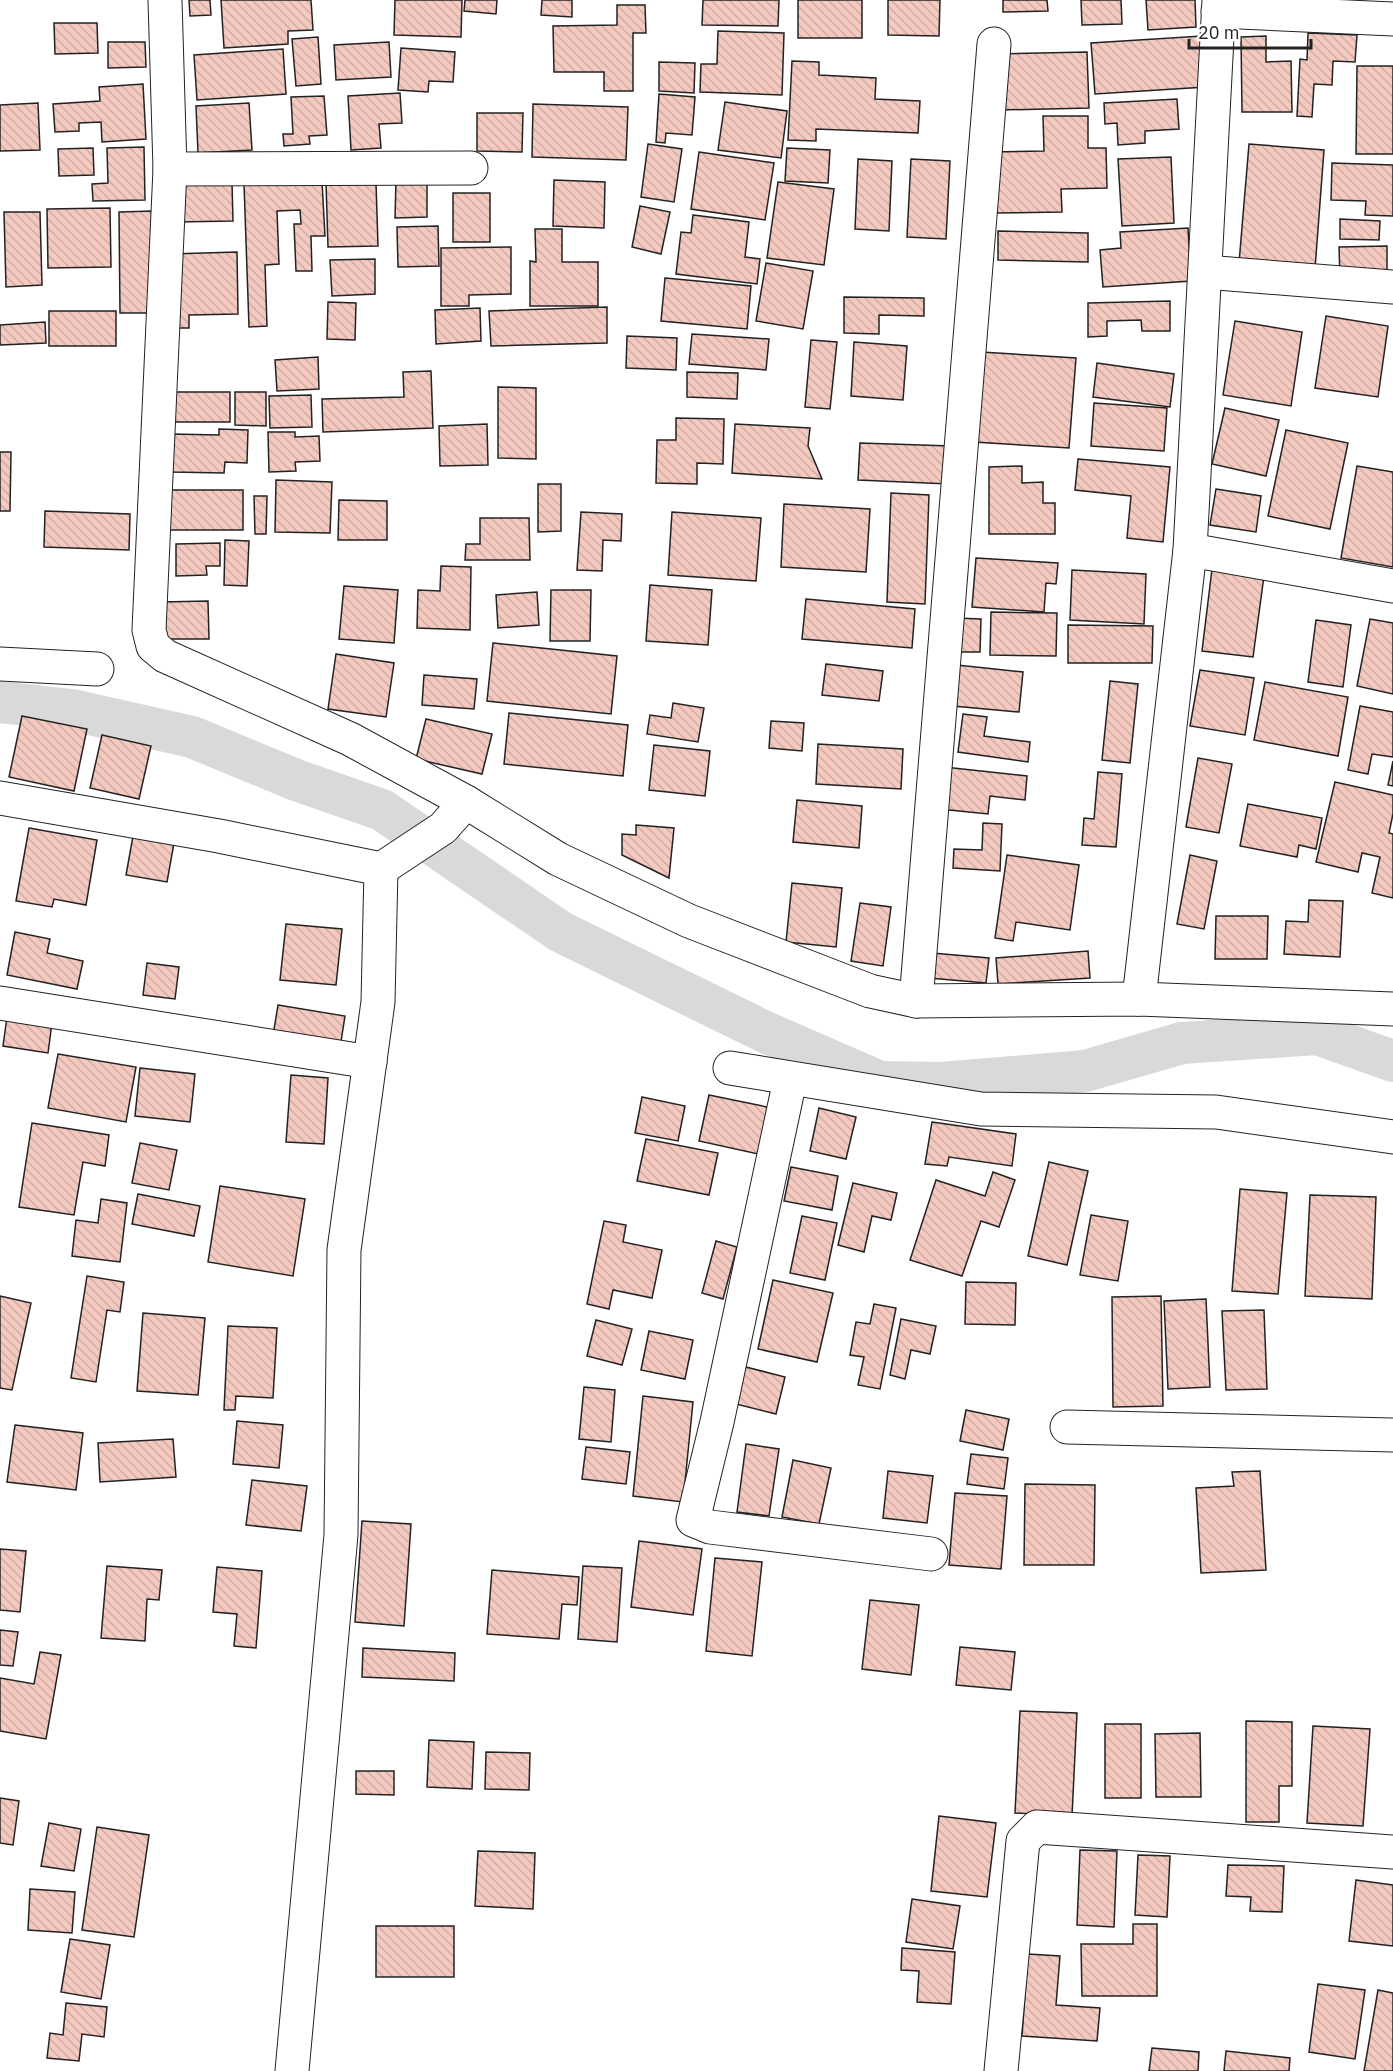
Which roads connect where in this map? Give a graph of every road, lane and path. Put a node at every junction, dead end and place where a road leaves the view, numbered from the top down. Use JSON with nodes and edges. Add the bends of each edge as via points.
{"nodes":[{"id":1,"x":165,"y":0,"type":"edge"},
{"id":2,"x":1219,"y":6,"type":"edge"},
{"id":3,"x":1393,"y":19,"type":"edge"},
{"id":4,"x":994,"y":44,"type":"dead end"},
{"id":5,"x":471,"y":168,"type":"dead end"},
{"id":6,"x":170,"y":169,"type":"junction"},
{"id":7,"x":1205,"y":272,"type":"junction"},
{"id":8,"x":1393,"y":287,"type":"edge"},
{"id":9,"x":1190,"y":550,"type":"junction"},
{"id":10,"x":1393,"y":586,"type":"edge"},
{"id":11,"x":0,"y":664,"type":"edge"},
{"id":12,"x":97,"y":669,"type":"dead end"},
{"id":13,"x":0,"y":798,"type":"edge"},
{"id":14,"x":466,"y":802,"type":"junction"},
{"id":15,"x":392,"y":862,"type":"junction"},
{"id":16,"x":1139,"y":999,"type":"junction"},
{"id":17,"x":916,"y":1001,"type":"junction"},
{"id":18,"x":0,"y":1003,"type":"edge"},
{"id":19,"x":1393,"y":1010,"type":"edge"},
{"id":20,"x":370,"y":1062,"type":"junction"},
{"id":21,"x":730,"y":1068,"type":"dead end"},
{"id":22,"x":790,"y":1080,"type":"junction"},
{"id":23,"x":1393,"y":1137,"type":"edge"},
{"id":24,"x":1067,"y":1427,"type":"dead end"},
{"id":25,"x":1393,"y":1435,"type":"edge"},
{"id":26,"x":931,"y":1554,"type":"dead end"},
{"id":27,"x":1393,"y":1852,"type":"edge"},
{"id":28,"x":292,"y":2071,"type":"edge"},
{"id":29,"x":1001,"y":2071,"type":"edge"}],
"edges":[{"from":1,"to":6,"type":"street"},
{"from":2,"to":3,"type":"street"},
{"from":2,"to":7,"type":"street"},
{"from":4,"to":17,"type":"street"},
{"from":5,"to":6,"type":"street"},
{"from":6,"to":14,"type":"street","via":[[149,630],[153,646],[165,656],[350,739]]},
{"from":7,"to":8,"type":"street"},
{"from":7,"to":9,"type":"street"},
{"from":9,"to":10,"type":"street"},
{"from":9,"to":16,"type":"street"},
{"from":11,"to":12,"type":"street"},
{"from":13,"to":15,"type":"street"},
{"from":14,"to":15,"type":"street","via":[[443,828]]},
{"from":14,"to":17,"type":"street","via":[[558,859],[689,921],[870,991]]},
{"from":15,"to":20,"type":"street"},
{"from":16,"to":17,"type":"street"},
{"from":16,"to":19,"type":"street"},
{"from":18,"to":20,"type":"street"},
{"from":20,"to":28,"type":"street","via":[[344,1250],[341,1535]]},
{"from":21,"to":22,"type":"street"},
{"from":22,"to":23,"type":"street","via":[[981,1109],[1216,1113]]},
{"from":22,"to":26,"type":"street","via":[[693,1520],[710,1527]]},
{"from":24,"to":25,"type":"street"},
{"from":27,"to":29,"type":"street","via":[[1037,1827],[1023,1841]]}]}
